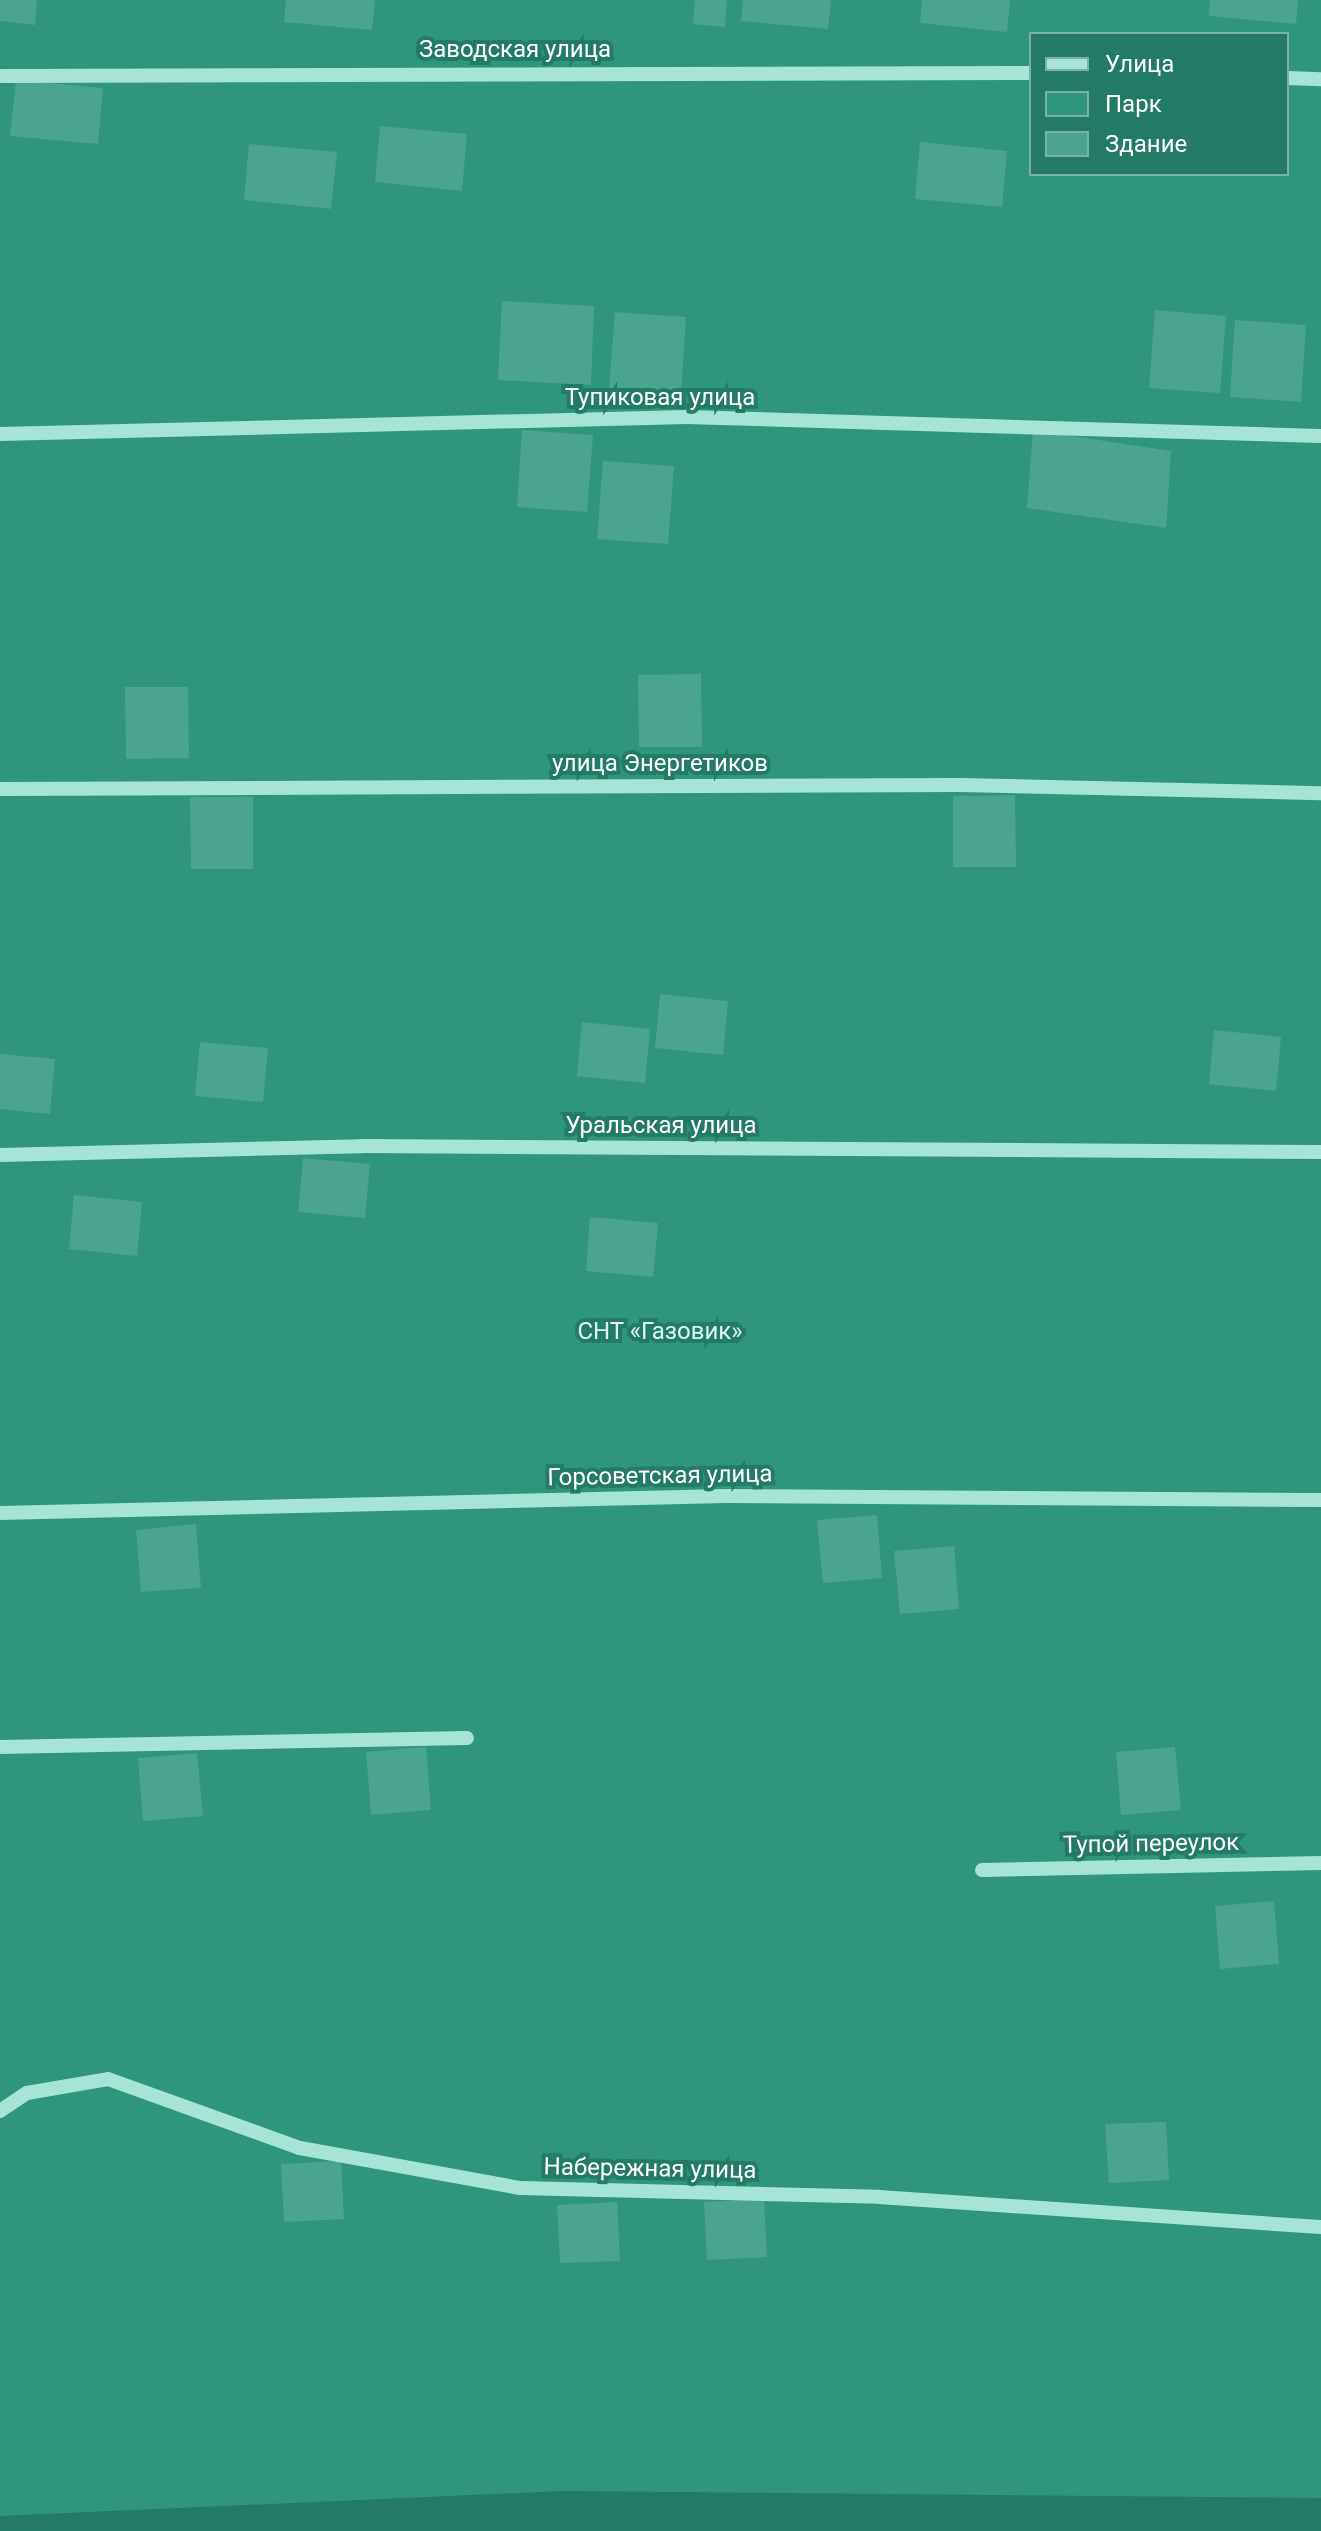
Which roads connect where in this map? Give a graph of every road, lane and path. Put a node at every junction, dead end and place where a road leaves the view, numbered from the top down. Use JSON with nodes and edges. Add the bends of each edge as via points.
{"nodes":[{"id":1,"x":1029,"y":73,"type":"edge"},
{"id":2,"x":0,"y":76,"type":"edge"},
{"id":3,"x":1289,"y":78,"type":"edge"},
{"id":4,"x":1321,"y":79,"type":"edge"},
{"id":5,"x":0,"y":434,"type":"edge"},
{"id":6,"x":1321,"y":436,"type":"edge"},
{"id":7,"x":0,"y":789,"type":"edge"},
{"id":8,"x":1321,"y":793,"type":"edge"},
{"id":9,"x":1321,"y":1152,"type":"edge"},
{"id":10,"x":0,"y":1155,"type":"edge"},
{"id":11,"x":1321,"y":1500,"type":"edge"},
{"id":12,"x":0,"y":1513,"type":"edge"},
{"id":13,"x":467,"y":1738,"type":"dead end"},
{"id":14,"x":0,"y":1747,"type":"edge"},
{"id":15,"x":1321,"y":1863,"type":"edge"},
{"id":16,"x":982,"y":1870,"type":"dead end"},
{"id":17,"x":0,"y":2111,"type":"edge"},
{"id":18,"x":1321,"y":2227,"type":"edge"}],
"edges":[{"from":1,"to":2,"type":"lane","name":"Заводская улица"},
{"from":3,"to":4,"type":"lane"},
{"from":5,"to":6,"type":"lane","name":"Тупиковая улица","via":[[687,417]]},
{"from":7,"to":8,"type":"lane","name":"улица Энергетиков","via":[[960,785]]},
{"from":9,"to":10,"type":"lane","name":"Уральская улица","via":[[362,1146]]},
{"from":11,"to":12,"type":"lane","name":"Горсоветская улица","via":[[727,1496]]},
{"from":13,"to":14,"type":"lane"},
{"from":15,"to":16,"type":"lane","name":"Тупой переулок"},
{"from":17,"to":18,"type":"lane","name":"Набережная улица","via":[[27,2093],[108,2079],[300,2148],[520,2188],[879,2197]]}]}
